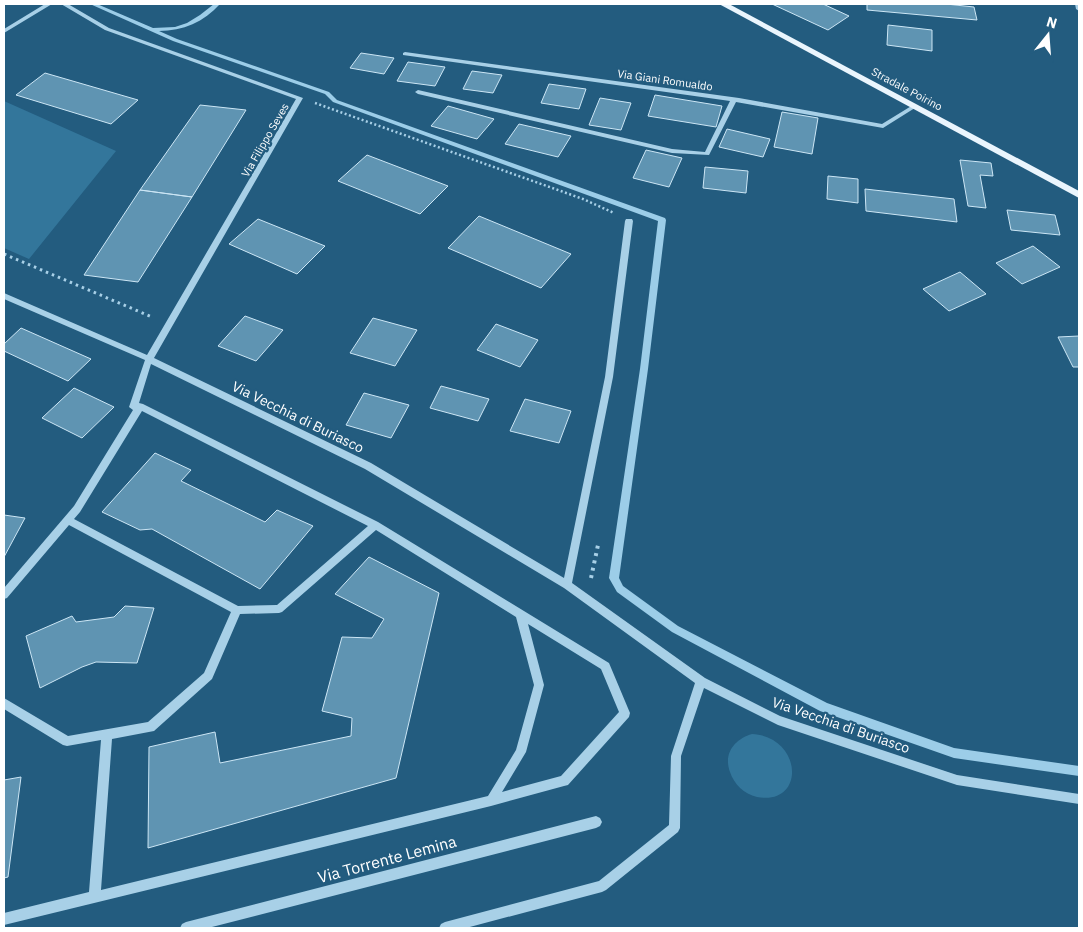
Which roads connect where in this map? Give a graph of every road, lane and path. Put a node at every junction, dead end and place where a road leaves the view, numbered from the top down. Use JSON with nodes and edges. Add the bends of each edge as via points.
{"nodes":[{"id":1,"x":49,"y":4,"type":"edge"},
{"id":2,"x":64,"y":4,"type":"edge"},
{"id":3,"x":723,"y":4,"type":"edge"},
{"id":4,"x":1078,"y":4,"type":"edge"},
{"id":5,"x":1079,"y":9,"type":"edge"},
{"id":6,"x":4,"y":31,"type":"edge"},
{"id":7,"x":405,"y":54,"type":"dead end"},
{"id":8,"x":418,"y":92,"type":"dead end"},
{"id":9,"x":300,"y":98,"type":"junction"},
{"id":10,"x":734,"y":100,"type":"junction"},
{"id":11,"x":915,"y":106,"type":"junction"},
{"id":12,"x":1079,"y":195,"type":"edge"},
{"id":13,"x":629,"y":221,"type":"joint"},
{"id":14,"x":4,"y":254,"type":"edge"},
{"id":15,"x":4,"y":296,"type":"edge"},
{"id":16,"x":169,"y":324,"type":"junction"},
{"id":17,"x":149,"y":359,"type":"junction"},
{"id":18,"x":140,"y":406,"type":"junction"},
{"id":19,"x":68,"y":520,"type":"junction"},
{"id":20,"x":375,"y":524,"type":"junction"},
{"id":21,"x":567,"y":586,"type":"junction"},
{"id":22,"x":4,"y":595,"type":"edge"},
{"id":23,"x":237,"y":610,"type":"junction"},
{"id":24,"x":520,"y":614,"type":"junction"},
{"id":25,"x":701,"y":681,"type":"junction"},
{"id":26,"x":4,"y":703,"type":"edge"},
{"id":27,"x":107,"y":734,"type":"junction"},
{"id":28,"x":1079,"y":799,"type":"edge"},
{"id":29,"x":491,"y":800,"type":"junction"},
{"id":30,"x":596,"y":822,"type":"dead end"},
{"id":31,"x":95,"y":895,"type":"junction"},
{"id":32,"x":4,"y":919,"type":"edge"},
{"id":33,"x":186,"y":928,"type":"edge"},
{"id":34,"x":445,"y":928,"type":"edge"}],
"edges":[{"from":1,"to":6,"type":"street"},
{"from":2,"to":9,"type":"street","name":"Via Filippo Seves","via":[[116,33]]},
{"from":3,"to":11,"type":"main road","name":"Stradale Poirino"},
{"from":4,"to":5,"type":"street"},
{"from":7,"to":10,"type":"street","name":"Via Giani Romualdo"},
{"from":8,"to":10,"type":"street","via":[[672,151],[707,154]]},
{"from":9,"to":13,"type":"path","via":[[583,199]]},
{"from":9,"to":16,"type":"street","name":"Via Filippo Seves"},
{"from":10,"to":11,"type":"street","name":"Via Giani Romualdo","via":[[883,126]]},
{"from":11,"to":12,"type":"main road","name":"Stradale Poirino"},
{"from":13,"to":21,"type":"street","via":[[609,377]]},
{"from":14,"to":16,"type":"path"},
{"from":15,"to":17,"type":"street","name":"Via Vecchia di Buriasco"},
{"from":16,"to":17,"type":"street","name":"Via Filippo Seves"},
{"from":17,"to":18,"type":"street","name":"Via Filippo Seves","via":[[133,407]]},
{"from":17,"to":21,"type":"street","name":"Via Vecchia di Buriasco","via":[[368,466]]},
{"from":18,"to":19,"type":"street"},
{"from":18,"to":20,"type":"street"},
{"from":19,"to":22,"type":"street"},
{"from":19,"to":23,"type":"street"},
{"from":20,"to":23,"type":"street","via":[[279,609]]},
{"from":20,"to":24,"type":"street"},
{"from":21,"to":25,"type":"street","name":"Via Vecchia di Buriasco"},
{"from":23,"to":27,"type":"street","via":[[208,676],[150,727]]},
{"from":24,"to":29,"type":"street","via":[[539,685],[521,752]]},
{"from":24,"to":29,"type":"street","via":[[605,666],[625,713],[564,781]]},
{"from":25,"to":28,"type":"street","name":"Via Vecchia di Buriasco","via":[[778,720],[957,780]]},
{"from":25,"to":34,"type":"street","via":[[676,756],[674,828],[602,886]]},
{"from":26,"to":27,"type":"street","via":[[67,741]]},
{"from":27,"to":31,"type":"street"},
{"from":29,"to":31,"type":"street"},
{"from":30,"to":33,"type":"street","name":"Via Torrente Lemina"},
{"from":31,"to":32,"type":"street"}]}
